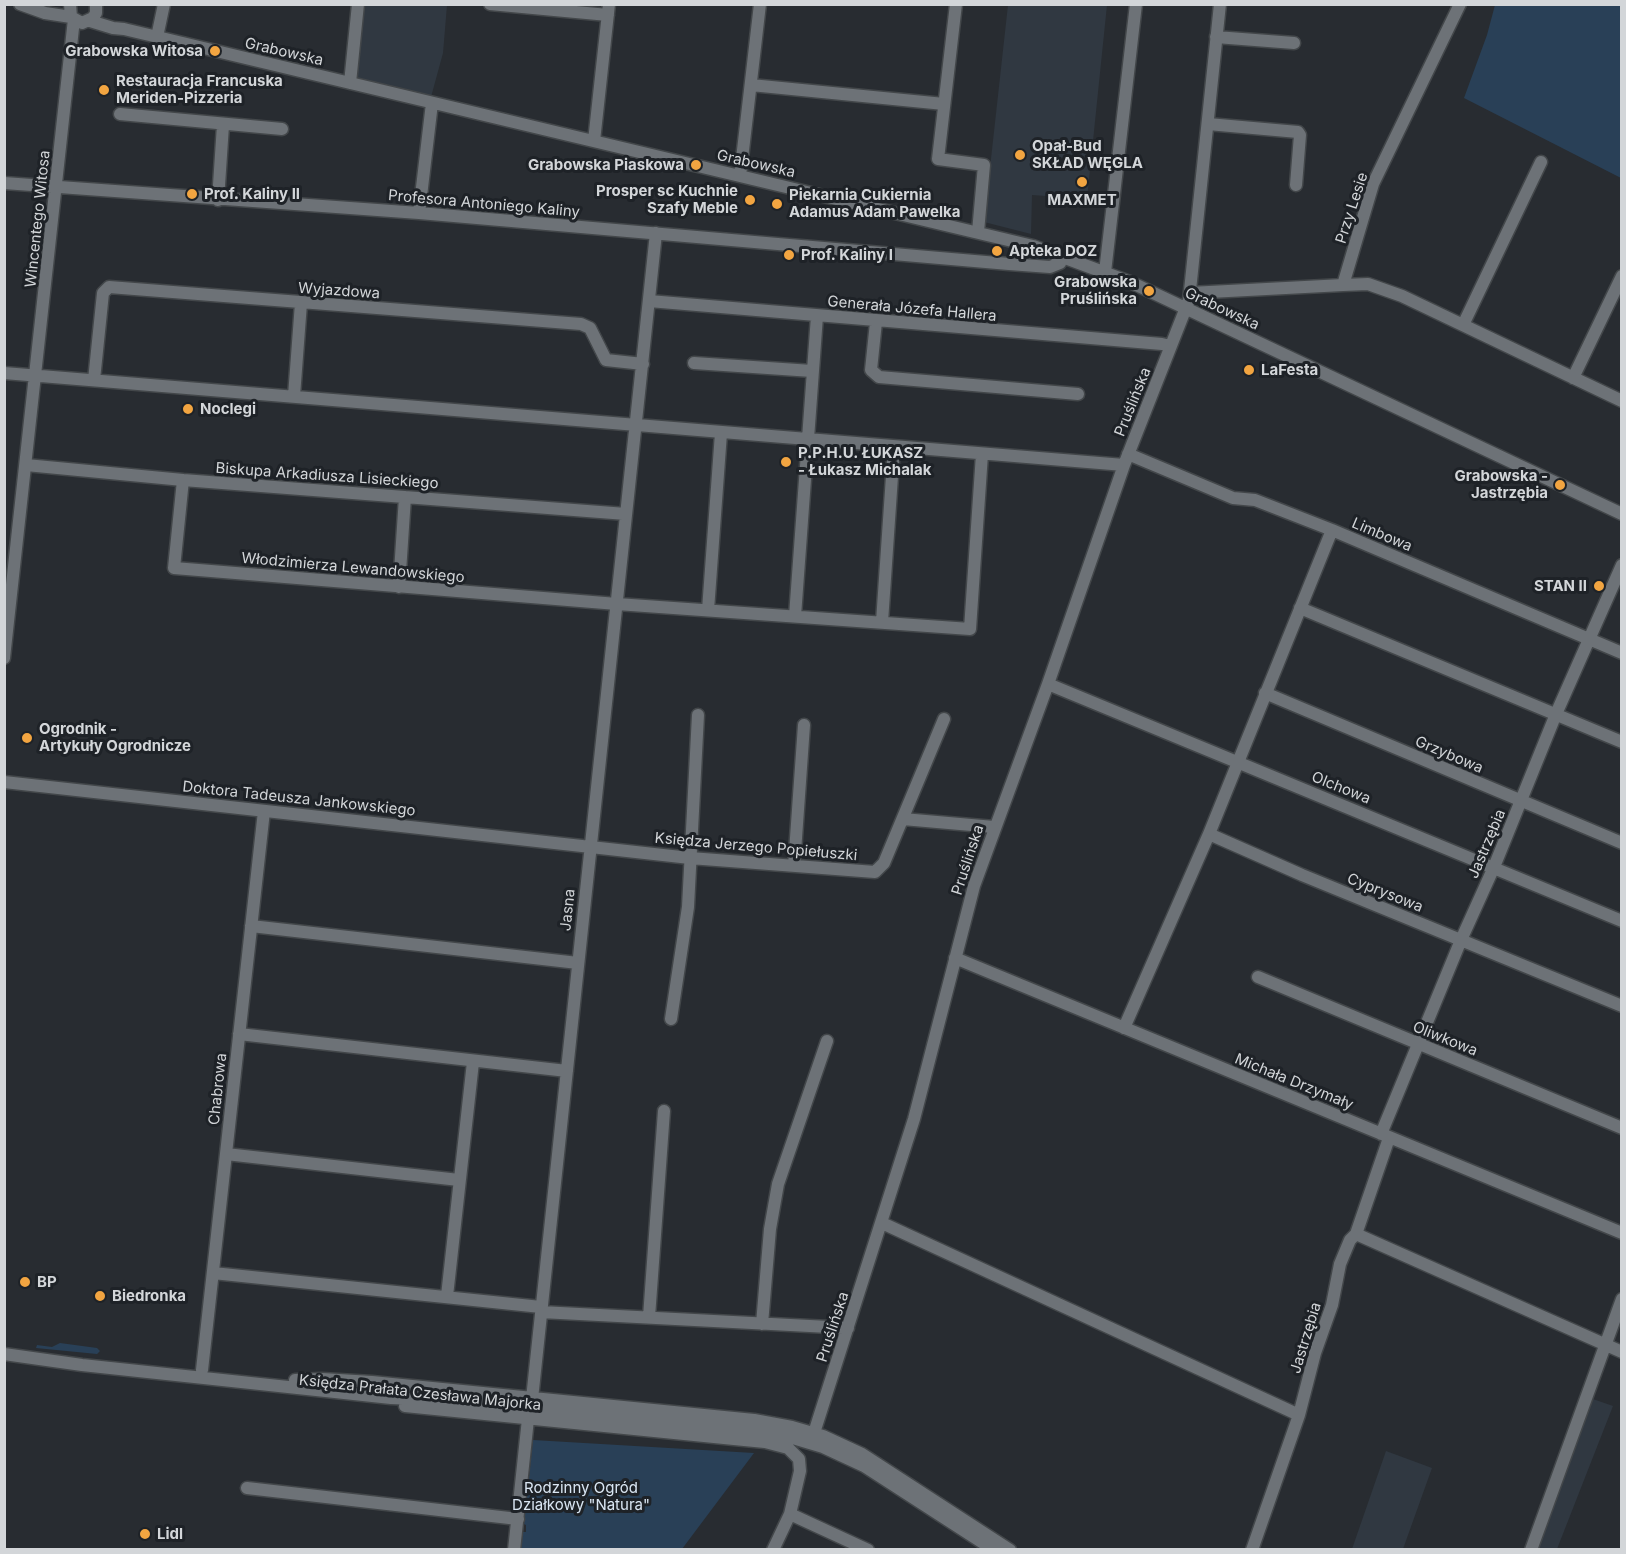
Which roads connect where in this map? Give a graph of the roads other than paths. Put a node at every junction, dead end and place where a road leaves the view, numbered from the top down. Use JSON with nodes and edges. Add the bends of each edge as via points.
{"nodes":[{"id":1,"x":20,"y":4,"type":"edge"},
{"id":2,"x":164,"y":4,"type":"edge"},
{"id":3,"x":358,"y":4,"type":"edge"},
{"id":4,"x":490,"y":4,"type":"edge"},
{"id":5,"x":760,"y":4,"type":"edge"},
{"id":6,"x":956,"y":4,"type":"edge"},
{"id":7,"x":1136,"y":4,"type":"edge"},
{"id":8,"x":1220,"y":4,"type":"edge"},
{"id":9,"x":1460,"y":4,"type":"edge"},
{"id":10,"x":609,"y":10,"type":"edge"},
{"id":11,"x":82,"y":13,"type":"edge"},
{"id":12,"x":158,"y":37,"type":"junction"},
{"id":13,"x":1216,"y":37,"type":"junction"},
{"id":14,"x":1294,"y":43,"type":"dead end"},
{"id":15,"x":350,"y":83,"type":"junction"},
{"id":16,"x":751,"y":85,"type":"junction"},
{"id":17,"x":432,"y":103,"type":"junction"},
{"id":18,"x":944,"y":104,"type":"junction"},
{"id":19,"x":120,"y":114,"type":"dead end"},
{"id":20,"x":1208,"y":124,"type":"junction"},
{"id":21,"x":224,"y":125,"type":"junction"},
{"id":22,"x":282,"y":129,"type":"dead end"},
{"id":23,"x":594,"y":141,"type":"junction"},
{"id":24,"x":1541,"y":162,"type":"dead end"},
{"id":25,"x":740,"y":176,"type":"junction"},
{"id":26,"x":4,"y":183,"type":"edge"},
{"id":27,"x":1296,"y":185,"type":"dead end"},
{"id":28,"x":57,"y":188,"type":"junction"},
{"id":29,"x":218,"y":200,"type":"junction"},
{"id":30,"x":419,"y":213,"type":"junction"},
{"id":31,"x":978,"y":232,"type":"junction"},
{"id":32,"x":656,"y":233,"type":"junction"},
{"id":33,"x":1014,"y":241,"type":"junction"},
{"id":34,"x":1064,"y":256,"type":"junction"},
{"id":35,"x":1010,"y":264,"type":"junction"},
{"id":36,"x":1106,"y":272,"type":"junction"},
{"id":37,"x":1622,"y":276,"type":"edge"},
{"id":38,"x":1343,"y":285,"type":"junction"},
{"id":39,"x":1190,"y":293,"type":"junction"},
{"id":40,"x":649,"y":301,"type":"junction"},
{"id":41,"x":301,"y":303,"type":"junction"},
{"id":42,"x":1186,"y":308,"type":"junction"},
{"id":43,"x":817,"y":316,"type":"junction"},
{"id":44,"x":876,"y":322,"type":"junction"},
{"id":45,"x":1463,"y":325,"type":"junction"},
{"id":46,"x":1171,"y":346,"type":"junction"},
{"id":47,"x":694,"y":363,"type":"dead end"},
{"id":48,"x":642,"y":364,"type":"junction"},
{"id":49,"x":812,"y":371,"type":"junction"},
{"id":50,"x":4,"y":373,"type":"edge"},
{"id":51,"x":36,"y":375,"type":"junction"},
{"id":52,"x":1573,"y":378,"type":"junction"},
{"id":53,"x":94,"y":380,"type":"junction"},
{"id":54,"x":1078,"y":394,"type":"dead end"},
{"id":55,"x":294,"y":396,"type":"junction"},
{"id":56,"x":1622,"y":401,"type":"edge"},
{"id":57,"x":636,"y":425,"type":"junction"},
{"id":58,"x":721,"y":433,"type":"junction"},
{"id":59,"x":807,"y":440,"type":"junction"},
{"id":60,"x":894,"y":447,"type":"junction"},
{"id":61,"x":982,"y":454,"type":"junction"},
{"id":62,"x":1126,"y":460,"type":"junction"},
{"id":63,"x":26,"y":465,"type":"junction"},
{"id":64,"x":183,"y":480,"type":"junction"},
{"id":65,"x":405,"y":497,"type":"junction"},
{"id":66,"x":626,"y":514,"type":"junction"},
{"id":67,"x":1622,"y":514,"type":"edge"},
{"id":68,"x":1332,"y":530,"type":"junction"},
{"id":69,"x":1622,"y":565,"type":"edge"},
{"id":70,"x":399,"y":587,"type":"junction"},
{"id":71,"x":617,"y":604,"type":"junction"},
{"id":72,"x":1300,"y":608,"type":"junction"},
{"id":73,"x":708,"y":610,"type":"junction"},
{"id":74,"x":795,"y":616,"type":"junction"},
{"id":75,"x":882,"y":622,"type":"junction"},
{"id":76,"x":1588,"y":639,"type":"junction"},
{"id":77,"x":1622,"y":653,"type":"edge"},
{"id":78,"x":4,"y":658,"type":"edge"},
{"id":79,"x":1048,"y":684,"type":"junction"},
{"id":80,"x":1266,"y":693,"type":"junction"},
{"id":81,"x":1556,"y":714,"type":"junction"},
{"id":82,"x":698,"y":716,"type":"dead end"},
{"id":83,"x":944,"y":720,"type":"dead end"},
{"id":84,"x":804,"y":725,"type":"dead end"},
{"id":85,"x":1622,"y":742,"type":"edge"},
{"id":86,"x":1237,"y":762,"type":"junction"},
{"id":87,"x":4,"y":782,"type":"edge"},
{"id":88,"x":1521,"y":801,"type":"junction"},
{"id":89,"x":264,"y":811,"type":"junction"},
{"id":90,"x":903,"y":819,"type":"junction"},
{"id":91,"x":994,"y":827,"type":"junction"},
{"id":92,"x":1209,"y":834,"type":"junction"},
{"id":93,"x":1622,"y":843,"type":"edge"},
{"id":94,"x":590,"y":847,"type":"junction"},
{"id":95,"x":690,"y":858,"type":"junction"},
{"id":96,"x":794,"y":866,"type":"junction"},
{"id":97,"x":1494,"y":867,"type":"junction"},
{"id":98,"x":1622,"y":921,"type":"edge"},
{"id":99,"x":251,"y":926,"type":"junction"},
{"id":100,"x":1461,"y":940,"type":"junction"},
{"id":101,"x":955,"y":958,"type":"junction"},
{"id":102,"x":578,"y":963,"type":"junction"},
{"id":103,"x":1258,"y":978,"type":"dead end"},
{"id":104,"x":1622,"y":1006,"type":"edge"},
{"id":105,"x":671,"y":1018,"type":"dead end"},
{"id":106,"x":1124,"y":1028,"type":"junction"},
{"id":107,"x":239,"y":1034,"type":"junction"},
{"id":108,"x":827,"y":1041,"type":"dead end"},
{"id":109,"x":1419,"y":1045,"type":"junction"},
{"id":110,"x":473,"y":1062,"type":"junction"},
{"id":111,"x":567,"y":1071,"type":"junction"},
{"id":112,"x":664,"y":1111,"type":"dead end"},
{"id":113,"x":1622,"y":1128,"type":"edge"},
{"id":114,"x":1385,"y":1136,"type":"junction"},
{"id":115,"x":226,"y":1154,"type":"junction"},
{"id":116,"x":459,"y":1180,"type":"junction"},
{"id":117,"x":882,"y":1223,"type":"junction"},
{"id":118,"x":1622,"y":1233,"type":"edge"},
{"id":119,"x":1356,"y":1234,"type":"junction"},
{"id":120,"x":213,"y":1273,"type":"junction"},
{"id":121,"x":447,"y":1296,"type":"junction"},
{"id":122,"x":1622,"y":1299,"type":"edge"},
{"id":123,"x":541,"y":1310,"type":"junction"},
{"id":124,"x":649,"y":1317,"type":"junction"},
{"id":125,"x":762,"y":1324,"type":"junction"},
{"id":126,"x":848,"y":1329,"type":"junction"},
{"id":127,"x":1605,"y":1346,"type":"junction"},
{"id":128,"x":1622,"y":1352,"type":"edge"},
{"id":129,"x":4,"y":1354,"type":"edge"},
{"id":130,"x":35,"y":1359,"type":"junction"},
{"id":131,"x":202,"y":1370,"type":"junction"},
{"id":132,"x":296,"y":1380,"type":"junction"},
{"id":133,"x":532,"y":1399,"type":"junction"},
{"id":134,"x":439,"y":1400,"type":"junction"},
{"id":135,"x":1299,"y":1415,"type":"junction"},
{"id":136,"x":528,"y":1419,"type":"junction"},
{"id":137,"x":809,"y":1437,"type":"junction"},
{"id":138,"x":247,"y":1488,"type":"dead end"},
{"id":139,"x":790,"y":1514,"type":"junction"},
{"id":140,"x":518,"y":1519,"type":"junction"},
{"id":141,"x":514,"y":1550,"type":"edge"},
{"id":142,"x":773,"y":1550,"type":"edge"},
{"id":143,"x":868,"y":1550,"type":"edge"},
{"id":144,"x":994,"y":1550,"type":"edge"},
{"id":145,"x":1010,"y":1550,"type":"edge"},
{"id":146,"x":1252,"y":1550,"type":"edge"},
{"id":147,"x":1531,"y":1550,"type":"edge"}],
"edges":[{"from":1,"to":11,"type":"street","name":"Grabowska","via":[[45,13]]},
{"from":2,"to":12,"type":"street"},
{"from":3,"to":15,"type":"street"},
{"from":4,"to":10,"type":"street"},
{"from":5,"to":16,"type":"street"},
{"from":6,"to":18,"type":"street"},
{"from":7,"to":36,"type":"street"},
{"from":8,"to":13,"type":"street","name":"Pruślińska"},
{"from":9,"to":38,"type":"street","name":"Przy Lesie","via":[[1373,184]]},
{"from":10,"to":23,"type":"street"},
{"from":11,"to":12,"type":"street","name":"Grabowska","via":[[113,28]]},
{"from":11,"to":28,"type":"street","name":"Wincentego Witosa","via":[[69,48]]},
{"from":12,"to":15,"type":"street","name":"Grabowska"},
{"from":13,"to":14,"type":"street"},
{"from":13,"to":20,"type":"street","name":"Pruślińska"},
{"from":15,"to":17,"type":"street","name":"Grabowska"},
{"from":16,"to":18,"type":"street"},
{"from":16,"to":25,"type":"street"},
{"from":17,"to":23,"type":"street","name":"Grabowska"},
{"from":17,"to":30,"type":"street"},
{"from":18,"to":31,"type":"street","via":[[938,159],[984,165]]},
{"from":19,"to":21,"type":"street"},
{"from":20,"to":27,"type":"street","via":[[1298,132]]},
{"from":20,"to":39,"type":"street","name":"Pruślińska"},
{"from":21,"to":22,"type":"street"},
{"from":21,"to":29,"type":"street"},
{"from":23,"to":25,"type":"street","name":"Grabowska"},
{"from":24,"to":45,"type":"street"},
{"from":25,"to":31,"type":"street","name":"Grabowska"},
{"from":26,"to":28,"type":"street","name":"Profesora Antoniego Kaliny"},
{"from":28,"to":29,"type":"street","name":"Profesora Antoniego Kaliny"},
{"from":28,"to":51,"type":"street","name":"Wincentego Witosa"},
{"from":29,"to":30,"type":"street","name":"Profesora Antoniego Kaliny"},
{"from":30,"to":32,"type":"street","name":"Profesora Antoniego Kaliny"},
{"from":31,"to":33,"type":"street","name":"Grabowska"},
{"from":32,"to":35,"type":"street","name":"Profesora Antoniego Kaliny"},
{"from":32,"to":40,"type":"street","name":"Jasna"},
{"from":33,"to":34,"type":"street","name":"Grabowska"},
{"from":33,"to":35,"type":"street"},
{"from":34,"to":35,"type":"street","name":"Profesora Antoniego Kaliny","via":[[1060,263],[1050,267]]},
{"from":34,"to":36,"type":"street","name":"Grabowska"},
{"from":36,"to":42,"type":"street","name":"Grabowska"},
{"from":37,"to":52,"type":"street"},
{"from":38,"to":39,"type":"street"},
{"from":38,"to":45,"type":"street","via":[[1368,284]]},
{"from":39,"to":42,"type":"street","name":"Pruślińska"},
{"from":40,"to":43,"type":"street","name":"Generała Józefa Hallera"},
{"from":40,"to":48,"type":"street","name":"Jasna"},
{"from":41,"to":48,"type":"street","name":"Wyjazdowa","via":[[581,324],[590,328],[606,360]]},
{"from":41,"to":53,"type":"street","name":"Wyjazdowa","via":[[109,287],[103,293]]},
{"from":41,"to":55,"type":"street"},
{"from":42,"to":46,"type":"street","name":"Pruślińska"},
{"from":42,"to":67,"type":"street","name":"Grabowska"},
{"from":43,"to":44,"type":"street","name":"Generała Józefa Hallera"},
{"from":43,"to":49,"type":"street"},
{"from":44,"to":46,"type":"street","name":"Generała Józefa Hallera"},
{"from":44,"to":54,"type":"street","via":[[871,370],[879,377]]},
{"from":45,"to":52,"type":"street"},
{"from":46,"to":62,"type":"street","name":"Pruślińska"},
{"from":47,"to":49,"type":"street"},
{"from":48,"to":57,"type":"street","name":"Jasna"},
{"from":49,"to":59,"type":"street"},
{"from":50,"to":51,"type":"street","name":"Limbowa"},
{"from":51,"to":53,"type":"street","name":"Limbowa"},
{"from":51,"to":63,"type":"street","name":"Wincentego Witosa"},
{"from":52,"to":56,"type":"street"},
{"from":53,"to":55,"type":"street","name":"Limbowa"},
{"from":55,"to":57,"type":"street","name":"Limbowa"},
{"from":57,"to":58,"type":"street","name":"Limbowa"},
{"from":57,"to":66,"type":"street","name":"Jasna"},
{"from":58,"to":59,"type":"street","name":"Limbowa"},
{"from":58,"to":73,"type":"street"},
{"from":59,"to":60,"type":"street","name":"Limbowa"},
{"from":59,"to":74,"type":"street"},
{"from":60,"to":61,"type":"street","name":"Limbowa"},
{"from":60,"to":75,"type":"street"},
{"from":61,"to":62,"type":"street","name":"Limbowa"},
{"from":61,"to":75,"type":"street","name":"Włodzimierza Lewandowskiego","via":[[970,629]]},
{"from":62,"to":68,"type":"street","name":"Limbowa","via":[[1233,498],[1255,500]]},
{"from":62,"to":79,"type":"street","name":"Pruślińska"},
{"from":63,"to":64,"type":"street","name":"Biskupa Arkadiusza Lisieckiego"},
{"from":63,"to":78,"type":"street","name":"Wincentego Witosa"},
{"from":64,"to":65,"type":"street","name":"Biskupa Arkadiusza Lisieckiego"},
{"from":64,"to":70,"type":"street","name":"Włodzimierza Lewandowskiego","via":[[174,568]]},
{"from":65,"to":66,"type":"street","name":"Biskupa Arkadiusza Lisieckiego"},
{"from":65,"to":70,"type":"street"},
{"from":66,"to":71,"type":"street","name":"Jasna"},
{"from":68,"to":72,"type":"street"},
{"from":68,"to":76,"type":"street","name":"Limbowa"},
{"from":69,"to":76,"type":"street","name":"Jastrzębia"},
{"from":70,"to":71,"type":"street","name":"Włodzimierza Lewandowskiego"},
{"from":71,"to":73,"type":"street","name":"Włodzimierza Lewandowskiego"},
{"from":71,"to":94,"type":"street","name":"Jasna"},
{"from":72,"to":80,"type":"street"},
{"from":72,"to":81,"type":"street"},
{"from":73,"to":74,"type":"street","name":"Włodzimierza Lewandowskiego"},
{"from":74,"to":75,"type":"street","name":"Włodzimierza Lewandowskiego"},
{"from":76,"to":77,"type":"street","name":"Limbowa"},
{"from":76,"to":81,"type":"street","name":"Jastrzębia"},
{"from":79,"to":86,"type":"street","name":"Olchowa"},
{"from":79,"to":91,"type":"street","name":"Pruślińska"},
{"from":80,"to":86,"type":"street"},
{"from":80,"to":88,"type":"street","name":"Grzybowa"},
{"from":81,"to":85,"type":"street"},
{"from":81,"to":88,"type":"street","name":"Jastrzębia"},
{"from":82,"to":95,"type":"street"},
{"from":83,"to":90,"type":"street"},
{"from":84,"to":96,"type":"street"},
{"from":86,"to":92,"type":"street"},
{"from":86,"to":97,"type":"street","name":"Olchowa"},
{"from":87,"to":89,"type":"street","name":"Doktora Tadeusza Jankowskiego"},
{"from":88,"to":93,"type":"street","name":"Grzybowa"},
{"from":88,"to":97,"type":"street","name":"Jastrzębia"},
{"from":89,"to":94,"type":"street","name":"Doktora Tadeusza Jankowskiego"},
{"from":89,"to":99,"type":"street","name":"Chabrowa"},
{"from":90,"to":91,"type":"street"},
{"from":90,"to":96,"type":"street","name":"Księdza Jerzego Popiełuszki","via":[[884,863],[875,872]]},
{"from":91,"to":101,"type":"street","name":"Pruślińska"},
{"from":92,"to":100,"type":"street","name":"Cyprysowa"},
{"from":92,"to":106,"type":"street"},
{"from":94,"to":95,"type":"street","name":"Księdza Jerzego Popiełuszki"},
{"from":94,"to":102,"type":"street","name":"Jasna"},
{"from":95,"to":96,"type":"street","name":"Księdza Jerzego Popiełuszki"},
{"from":95,"to":105,"type":"street","via":[[685,932]]},
{"from":97,"to":98,"type":"street","name":"Olchowa"},
{"from":97,"to":100,"type":"street","name":"Jastrzębia"},
{"from":99,"to":102,"type":"street"},
{"from":99,"to":107,"type":"street","name":"Chabrowa"},
{"from":100,"to":104,"type":"street","name":"Cyprysowa"},
{"from":100,"to":109,"type":"street","name":"Jastrzębia"},
{"from":101,"to":106,"type":"street","name":"Michała Drzymały"},
{"from":101,"to":117,"type":"street","name":"Pruślińska","via":[[928,1071]]},
{"from":102,"to":111,"type":"street","name":"Jasna"},
{"from":103,"to":109,"type":"street","name":"Oliwkowa"},
{"from":106,"to":114,"type":"street","name":"Michała Drzymały"},
{"from":107,"to":110,"type":"street"},
{"from":107,"to":115,"type":"street","name":"Chabrowa"},
{"from":108,"to":125,"type":"street","via":[[778,1184]]},
{"from":109,"to":113,"type":"street","name":"Oliwkowa"},
{"from":109,"to":114,"type":"street","name":"Jastrzębia"},
{"from":110,"to":111,"type":"street"},
{"from":110,"to":116,"type":"street"},
{"from":111,"to":123,"type":"street","name":"Jasna"},
{"from":112,"to":124,"type":"street"},
{"from":114,"to":118,"type":"street","name":"Michała Drzymały"},
{"from":114,"to":119,"type":"street","name":"Jastrzębia"},
{"from":115,"to":116,"type":"street"},
{"from":115,"to":120,"type":"street","name":"Chabrowa"},
{"from":116,"to":121,"type":"street"},
{"from":117,"to":126,"type":"street","name":"Pruślińska"},
{"from":117,"to":135,"type":"street"},
{"from":119,"to":127,"type":"street"},
{"from":119,"to":135,"type":"street","name":"Jastrzębia","via":[[1340,1264],[1332,1305]]},
{"from":120,"to":121,"type":"street"},
{"from":120,"to":131,"type":"street","name":"Chabrowa"},
{"from":121,"to":123,"type":"street"},
{"from":122,"to":127,"type":"street"},
{"from":123,"to":124,"type":"street"},
{"from":123,"to":133,"type":"street","name":"Jasna"},
{"from":124,"to":125,"type":"street"},
{"from":125,"to":126,"type":"street"},
{"from":126,"to":137,"type":"street","name":"Pruślińska"},
{"from":127,"to":128,"type":"street"},
{"from":127,"to":147,"type":"street"},
{"from":129,"to":130,"type":"street","name":"Księdza Prałata Czesława Majorka"},
{"from":130,"to":131,"type":"street","name":"Księdza Prałata Czesława Majorka","via":[[68,1356]]},
{"from":130,"to":134,"type":"street","name":"Księdza Prałata Czesława Majorka"},
{"from":130,"to":136,"type":"street","name":"Księdza Prałata Czesława Majorka","via":[[54,1367],[90,1373]]},
{"from":131,"to":132,"type":"street","name":"Księdza Prałata Czesława Majorka"},
{"from":132,"to":133,"type":"street","name":"Księdza Prałata Czesława Majorka","via":[[348,1380]]},
{"from":132,"to":134,"type":"street","name":"Księdza Prałata Czesława Majorka"},
{"from":133,"to":137,"type":"street","name":"Księdza Prałata Czesława Majorka","via":[[754,1420]]},
{"from":134,"to":137,"type":"street","name":"Księdza Prałata Czesława Majorka"},
{"from":135,"to":146,"type":"street","name":"Jastrzębia"},
{"from":136,"to":139,"type":"street","name":"Księdza Prałata Czesława Majorka","via":[[765,1442],[788,1448],[799,1459],[800,1471]]},
{"from":136,"to":140,"type":"street"},
{"from":137,"to":144,"type":"street","via":[[864,1466]]},
{"from":137,"to":145,"type":"street","via":[[862,1454]]},
{"from":138,"to":140,"type":"street"},
{"from":139,"to":142,"type":"street"},
{"from":139,"to":143,"type":"street"},
{"from":140,"to":141,"type":"street"}]}
